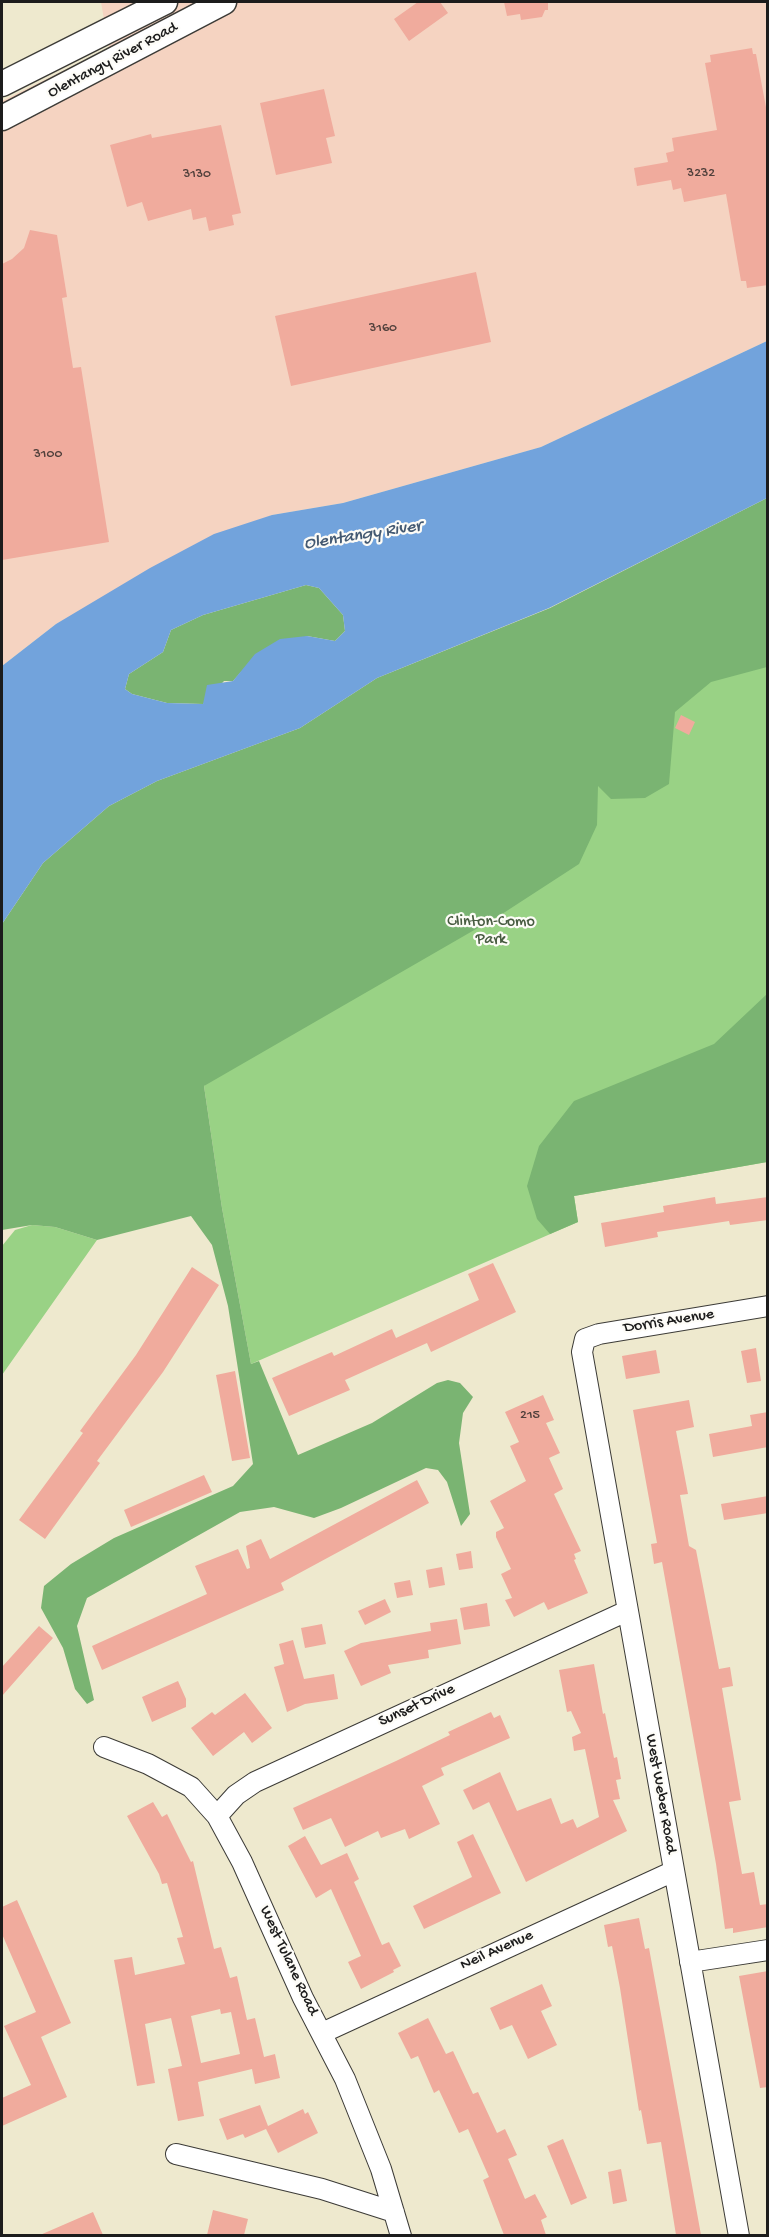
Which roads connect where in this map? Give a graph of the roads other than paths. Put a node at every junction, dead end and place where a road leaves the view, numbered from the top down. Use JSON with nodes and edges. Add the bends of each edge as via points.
{"nodes":[{"id":1,"x":165,"y":2,"type":"edge"},
{"id":2,"x":224,"y":2,"type":"edge"},
{"id":3,"x":2,"y":84,"type":"edge"},
{"id":4,"x":2,"y":118,"type":"edge"},
{"id":5,"x":768,"y":1306,"type":"edge"},
{"id":6,"x":582,"y":1353,"type":"joint"},
{"id":7,"x":627,"y":1611,"type":"junction"},
{"id":8,"x":104,"y":1747,"type":"dead end"},
{"id":9,"x":217,"y":1816,"type":"junction"},
{"id":10,"x":674,"y":1871,"type":"junction"},
{"id":11,"x":768,"y":1950,"type":"edge"},
{"id":12,"x":690,"y":1962,"type":"junction"},
{"id":13,"x":322,"y":2033,"type":"junction"},
{"id":14,"x":176,"y":2154,"type":"dead end"},
{"id":15,"x":394,"y":2212,"type":"junction"},
{"id":16,"x":401,"y":2235,"type":"edge"},
{"id":17,"x":739,"y":2235,"type":"edge"}],
"edges":[{"from":1,"to":3,"type":"main road","name":"Olentangy River Road"},
{"from":2,"to":4,"type":"main road","name":"Olentangy River Road"},
{"from":5,"to":6,"type":"street","name":"Dorris Avenue","via":[[599,1334],[585,1339]]},
{"from":6,"to":7,"type":"street","name":"West Weber Road"},
{"from":7,"to":9,"type":"street","name":"Sunset Drive","via":[[255,1782]]},
{"from":7,"to":10,"type":"street","name":"West Weber Road"},
{"from":8,"to":9,"type":"street","name":"West Tulane Road","via":[[191,1787]]},
{"from":9,"to":13,"type":"street","name":"West Tulane Road"},
{"from":10,"to":12,"type":"street","name":"West Weber Road"},
{"from":10,"to":13,"type":"street","name":"Neil Avenue"},
{"from":11,"to":12,"type":"street"},
{"from":12,"to":17,"type":"street","name":"West Weber Road"},
{"from":13,"to":15,"type":"street","name":"West Tulane Road","via":[[357,2109]]},
{"from":14,"to":15,"type":"street","via":[[321,2189]]},
{"from":15,"to":16,"type":"street","name":"West Tulane Road"}]}
